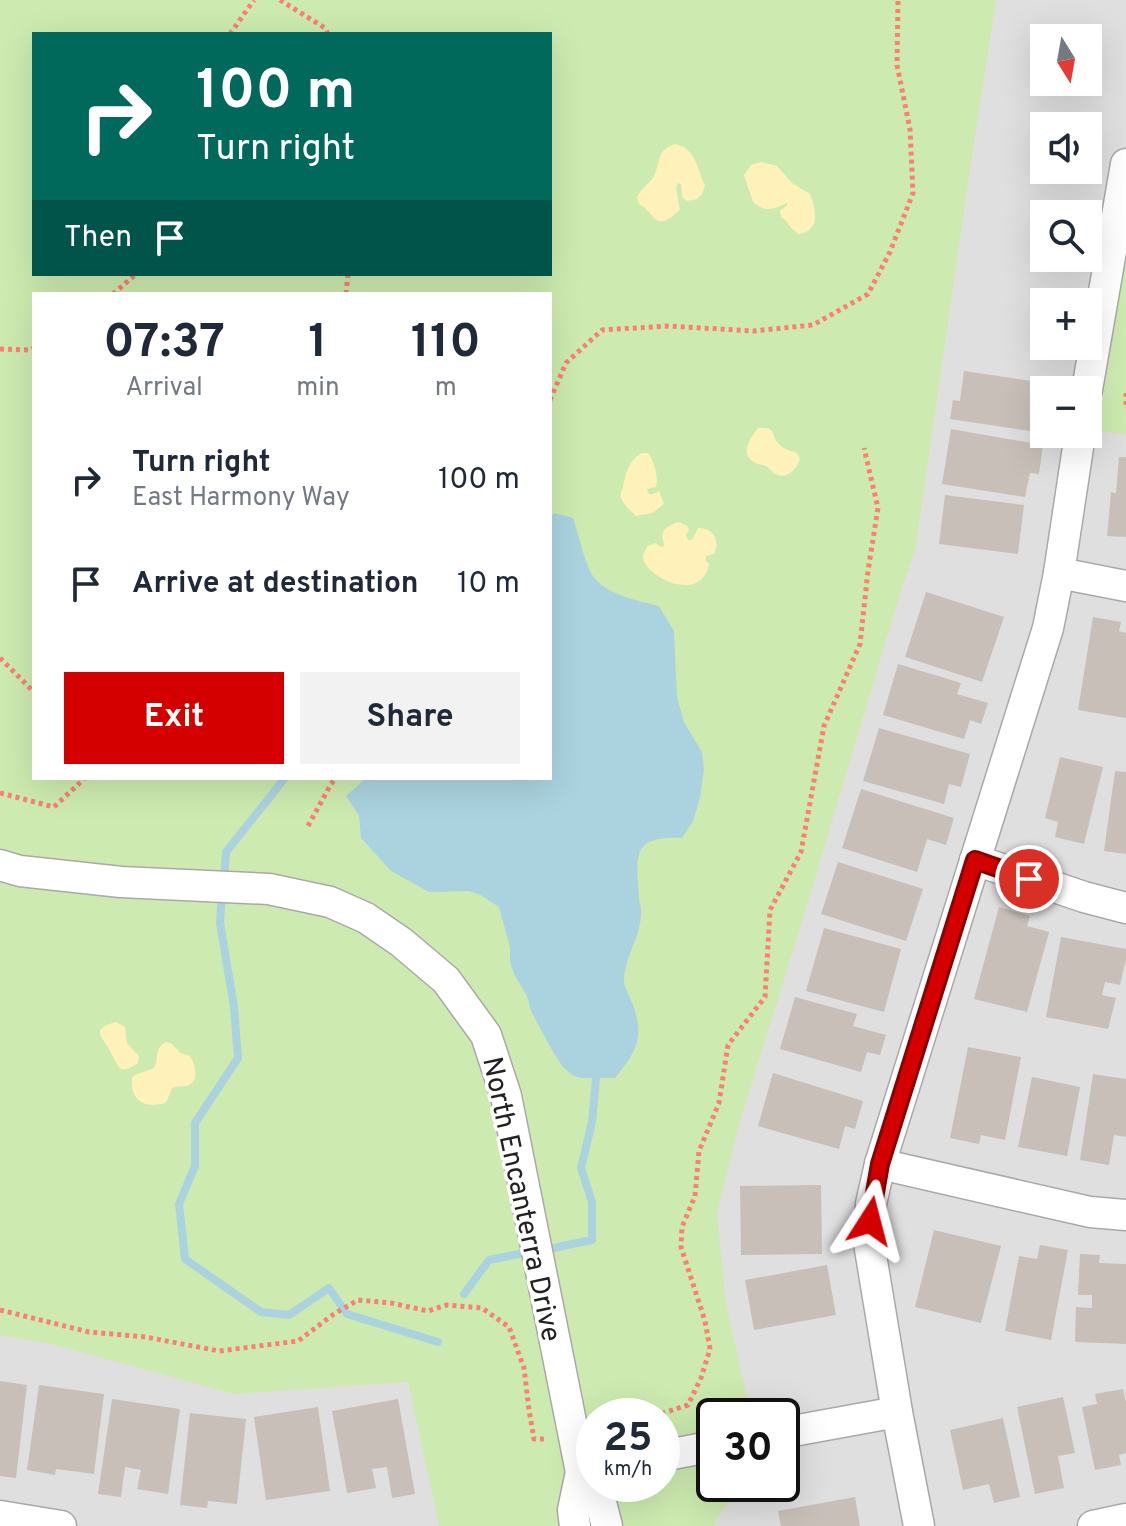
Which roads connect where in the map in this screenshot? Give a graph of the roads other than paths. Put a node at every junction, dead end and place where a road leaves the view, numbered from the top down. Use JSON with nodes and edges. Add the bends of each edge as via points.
{"nodes":[{"id":1,"x":1126,"y":164,"type":"edge"},
{"id":2,"x":1089,"y":376,"type":"edge"},
{"id":3,"x":1078,"y":448,"type":"edge"},
{"id":4,"x":1059,"y":573,"type":"junction"},
{"id":5,"x":1126,"y":586,"type":"edge"},
{"id":6,"x":975,"y":860,"type":"junction"},
{"id":7,"x":0,"y":865,"type":"edge"},
{"id":8,"x":1126,"y":908,"type":"edge"},
{"id":9,"x":880,"y":1164,"type":"junction"},
{"id":10,"x":1126,"y":1215,"type":"edge"},
{"id":11,"x":897,"y":1412,"type":"junction"},
{"id":12,"x":800,"y":1430,"type":"edge"},
{"id":13,"x":576,"y":1440,"type":"edge"},
{"id":14,"x":576,"y":1502,"type":"edge"},
{"id":15,"x":601,"y":1502,"type":"edge"},
{"id":16,"x":0,"y":1516,"type":"edge"},
{"id":17,"x":1126,"y":1519,"type":"edge"},
{"id":18,"x":61,"y":1526,"type":"edge"},
{"id":19,"x":575,"y":1526,"type":"edge"},
{"id":20,"x":607,"y":1526,"type":"edge"},
{"id":21,"x":919,"y":1526,"type":"edge"},
{"id":22,"x":1093,"y":1526,"type":"edge"}],
"edges":[{"from":1,"to":2,"type":"street"},
{"from":3,"to":4,"type":"street"},
{"from":4,"to":5,"type":"street"},
{"from":4,"to":6,"type":"street","via":[[1048,628]]},
{"from":6,"to":8,"type":"street"},
{"from":6,"to":9,"type":"street"},
{"from":7,"to":13,"type":"street","name":"North Encanterra Drive","via":[[121,882],[269,889],[330,902],[366,918],[446,980],[486,1035],[506,1096]]},
{"from":9,"to":10,"type":"street","via":[[1090,1212]]},
{"from":9,"to":11,"type":"street","via":[[868,1237]]},
{"from":11,"to":12,"type":"street"},
{"from":11,"to":21,"type":"street"},
{"from":14,"to":19,"type":"street","name":"North Encanterra Drive"},
{"from":15,"to":20,"type":"street","name":"North Encanterra Drive"},
{"from":16,"to":18,"type":"street"},
{"from":17,"to":22,"type":"street"}]}
